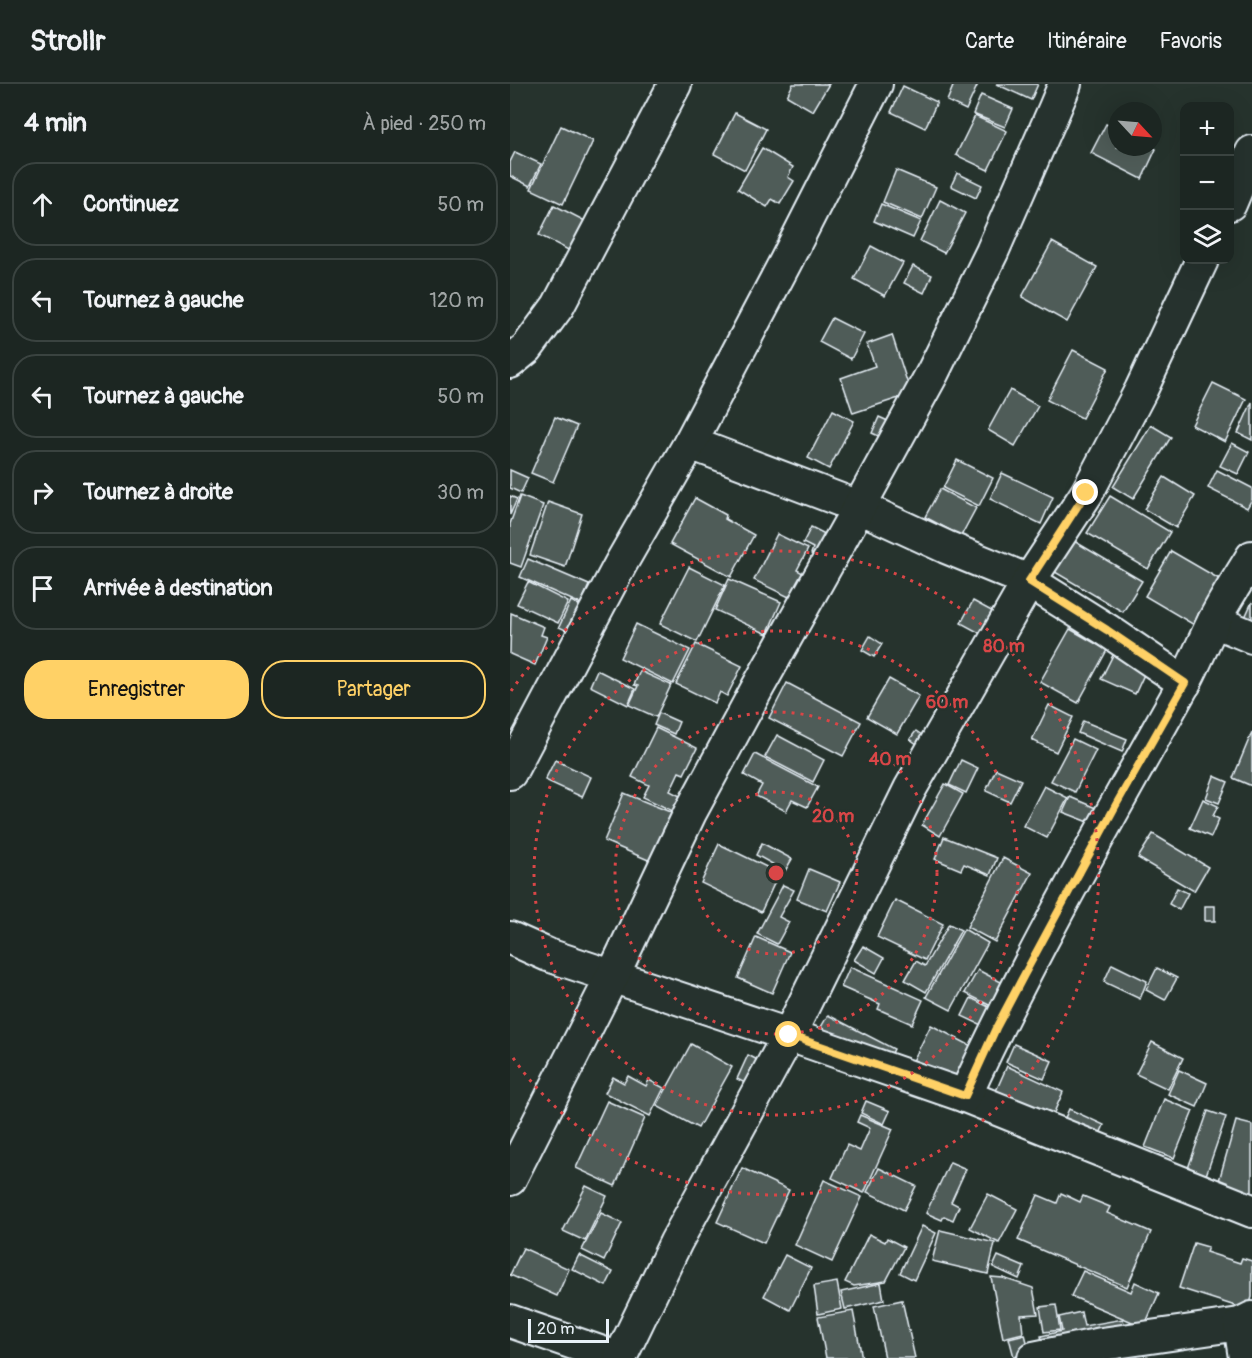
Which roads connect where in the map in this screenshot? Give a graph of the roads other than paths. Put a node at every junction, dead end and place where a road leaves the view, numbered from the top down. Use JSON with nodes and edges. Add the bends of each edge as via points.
{"nodes":[{"id":1,"x":675,"y":84,"type":"edge"},
{"id":2,"x":876,"y":84,"type":"edge"},
{"id":3,"x":1065,"y":84,"type":"edge"},
{"id":4,"x":1252,"y":152,"type":"edge"},
{"id":5,"x":1234,"y":195,"type":"edge"},
{"id":6,"x":1200,"y":264,"type":"edge"},
{"id":7,"x":510,"y":362,"type":"edge"},
{"id":8,"x":690,"y":443,"type":"junction"},
{"id":9,"x":859,"y":507,"type":"junction"},
{"id":10,"x":1252,"y":556,"type":"edge"},
{"id":11,"x":1029,"y":581,"type":"junction"},
{"id":12,"x":1214,"y":621,"type":"junction"},
{"id":13,"x":1252,"y":637,"type":"edge"},
{"id":14,"x":1185,"y":683,"type":"junction"},
{"id":15,"x":510,"y":773,"type":"edge"},
{"id":16,"x":510,"y":938,"type":"edge"},
{"id":17,"x":612,"y":977,"type":"junction"},
{"id":18,"x":789,"y":1035,"type":"junction"},
{"id":19,"x":965,"y":1096,"type":"junction"},
{"id":20,"x":510,"y":1179,"type":"edge"},
{"id":21,"x":1252,"y":1212,"type":"edge"},
{"id":22,"x":510,"y":1321,"type":"edge"},
{"id":23,"x":1248,"y":1322,"type":"edge"},
{"id":24,"x":618,"y":1358,"type":"edge"},
{"id":25,"x":1035,"y":1358,"type":"edge"},
{"id":26,"x":1245,"y":1358,"type":"edge"}],
"edges":[{"from":1,"to":7,"type":"street","via":[[558,306],[526,348]]},
{"from":2,"to":8,"type":"street"},
{"from":3,"to":9,"type":"street","via":[[992,252],[933,372]]},
{"from":4,"to":5,"type":"street"},
{"from":6,"to":11,"type":"street","via":[[1141,390],[1086,493]]},
{"from":8,"to":9,"type":"street"},
{"from":8,"to":15,"type":"street","via":[[620,565]]},
{"from":9,"to":11,"type":"street"},
{"from":9,"to":17,"type":"street","via":[[690,813]]},
{"from":10,"to":12,"type":"street"},
{"from":11,"to":14,"type":"street"},
{"from":11,"to":18,"type":"street","via":[[910,789]]},
{"from":12,"to":13,"type":"street"},
{"from":12,"to":14,"type":"street"},
{"from":14,"to":19,"type":"street","via":[[1024,975]]},
{"from":16,"to":17,"type":"street"},
{"from":17,"to":18,"type":"street"},
{"from":17,"to":20,"type":"street"},
{"from":18,"to":19,"type":"street"},
{"from":18,"to":24,"type":"street","via":[[676,1242]]},
{"from":19,"to":21,"type":"street"},
{"from":22,"to":24,"type":"street"},
{"from":23,"to":25,"type":"street"},
{"from":23,"to":26,"type":"street"}]}
